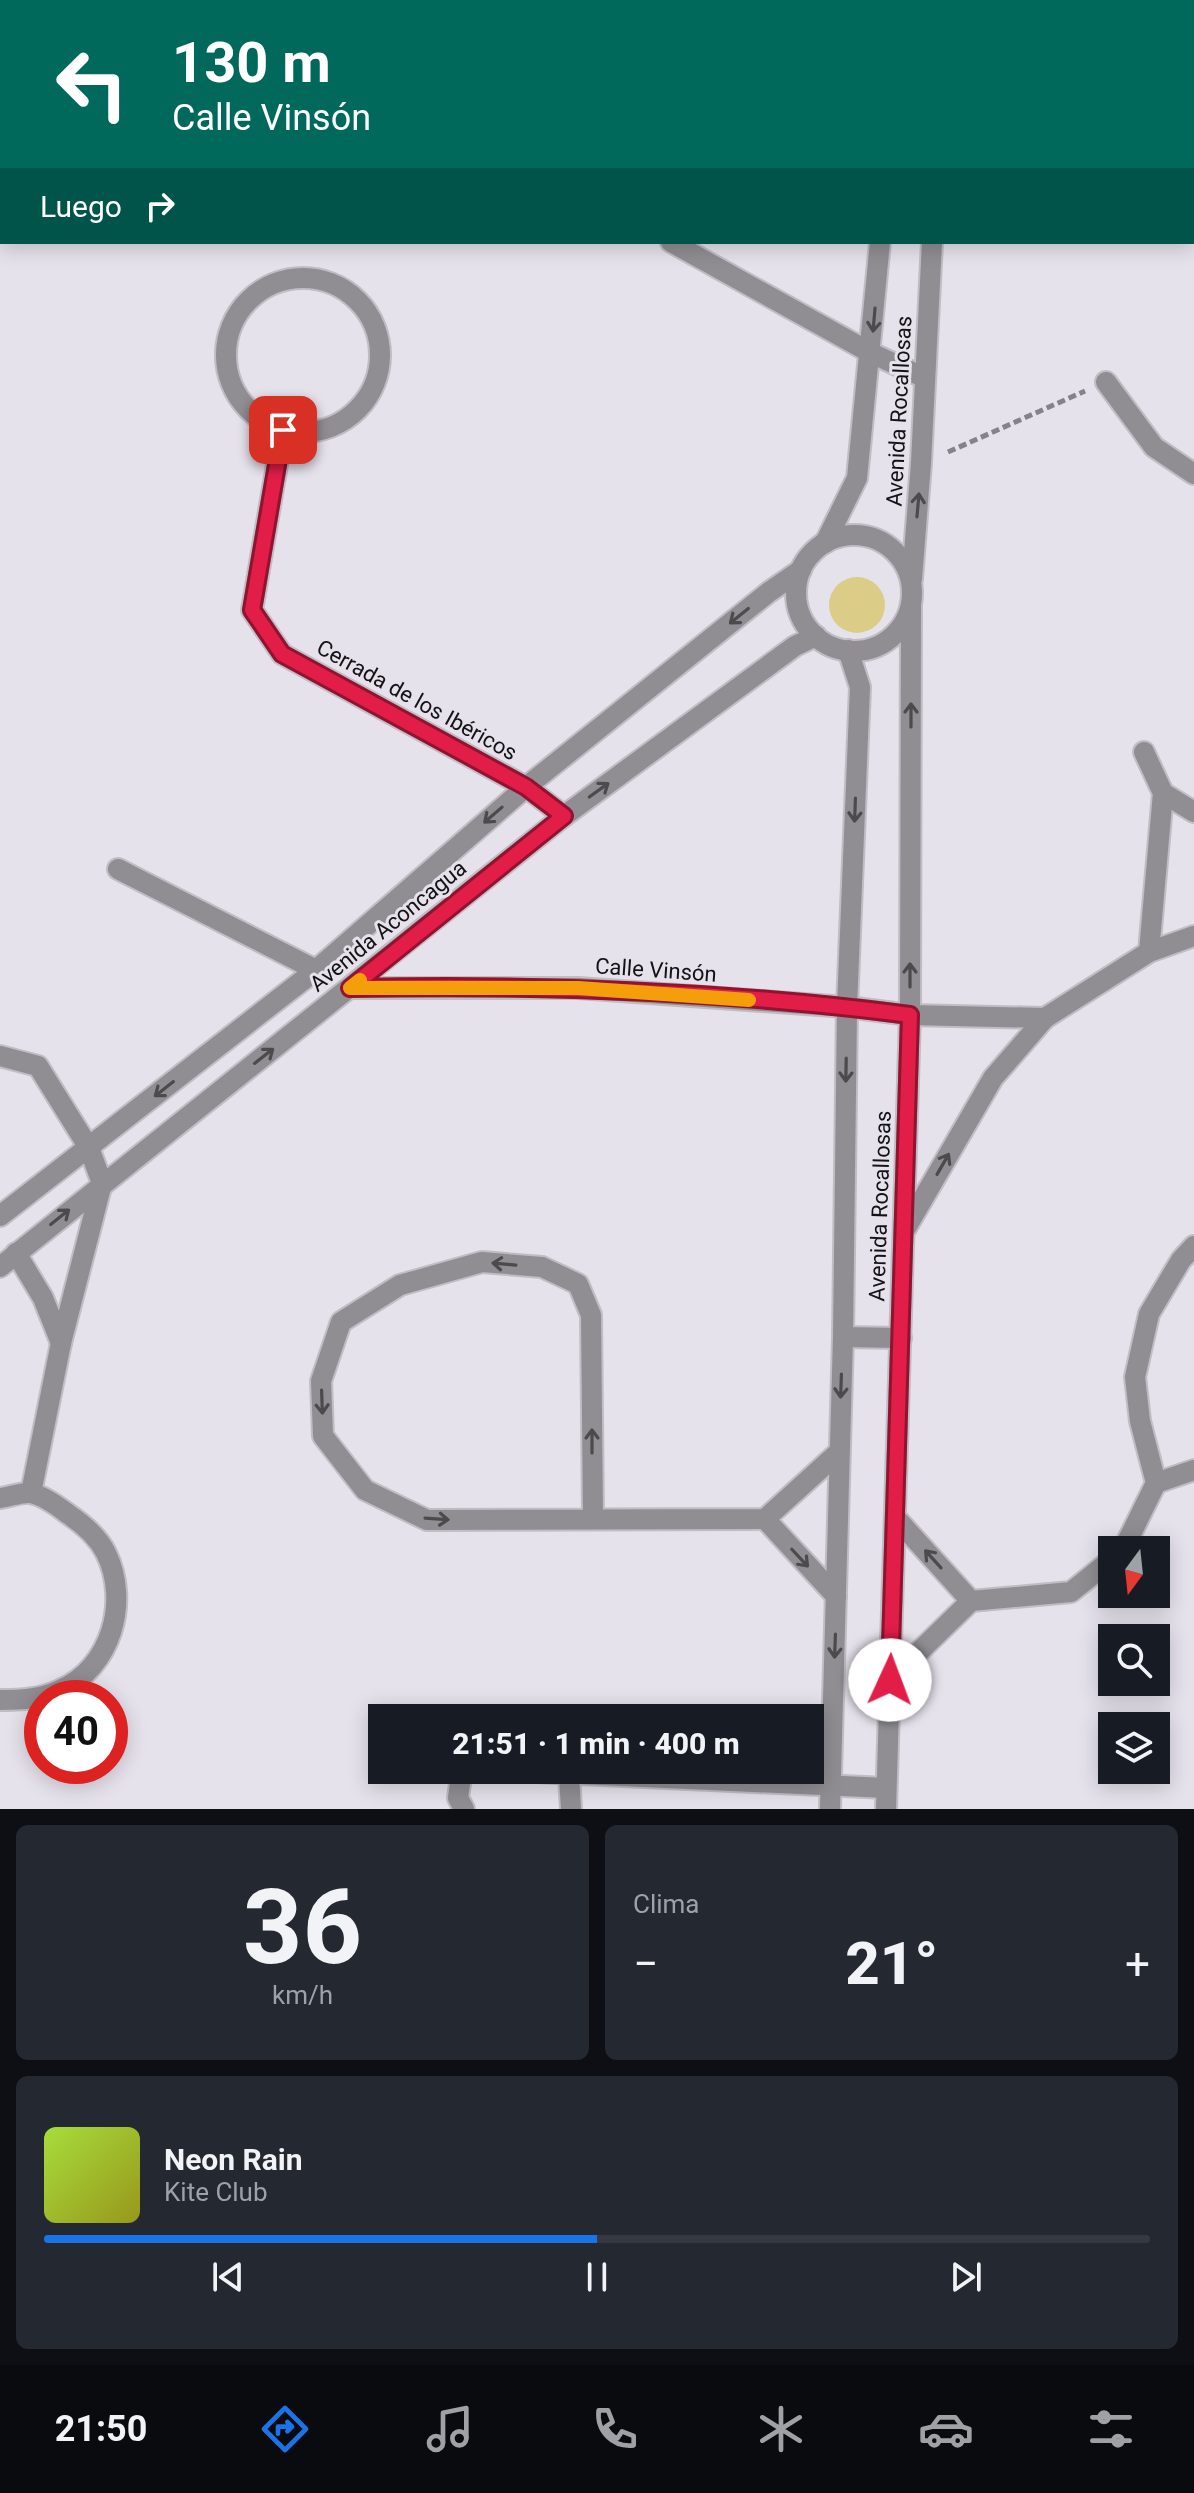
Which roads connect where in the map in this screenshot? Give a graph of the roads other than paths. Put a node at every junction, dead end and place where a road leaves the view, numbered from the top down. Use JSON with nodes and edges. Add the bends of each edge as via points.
{"nodes":[{"id":1,"x":675,"y":244,"type":"edge"},
{"id":2,"x":880,"y":244,"type":"edge"},
{"id":3,"x":932,"y":244,"type":"edge"},
{"id":4,"x":871,"y":353,"type":"junction"},
{"id":5,"x":925,"y":378,"type":"junction"},
{"id":6,"x":1106,"y":382,"type":"road end"},
{"id":7,"x":283,"y":430,"type":"junction"},
{"id":8,"x":1194,"y":474,"type":"edge"},
{"id":9,"x":825,"y":543,"type":"junction"},
{"id":10,"x":801,"y":570,"type":"junction"},
{"id":11,"x":912,"y":583,"type":"junction"},
{"id":12,"x":911,"y":605,"type":"junction"},
{"id":13,"x":816,"y":636,"type":"junction"},
{"id":14,"x":848,"y":650,"type":"junction"},
{"id":15,"x":1144,"y":752,"type":"dead end"},
{"id":16,"x":526,"y":787,"type":"junction"},
{"id":17,"x":1163,"y":793,"type":"junction"},
{"id":18,"x":1194,"y":812,"type":"edge"},
{"id":19,"x":564,"y":816,"type":"junction"},
{"id":20,"x":118,"y":869,"type":"dead end"},
{"id":21,"x":1194,"y":936,"type":"edge"},
{"id":22,"x":1149,"y":952,"type":"junction"},
{"id":23,"x":316,"y":970,"type":"junction"},
{"id":24,"x":350,"y":988,"type":"junction"},
{"id":25,"x":847,"y":1007,"type":"junction"},
{"id":26,"x":910,"y":1015,"type":"junction"},
{"id":27,"x":1045,"y":1018,"type":"junction"},
{"id":28,"x":0,"y":1056,"type":"edge"},
{"id":29,"x":89,"y":1148,"type":"junction"},
{"id":30,"x":102,"y":1183,"type":"junction"},
{"id":31,"x":0,"y":1216,"type":"edge"},
{"id":32,"x":904,"y":1231,"type":"junction"},
{"id":33,"x":1194,"y":1246,"type":"edge"},
{"id":34,"x":16,"y":1253,"type":"junction"},
{"id":35,"x":0,"y":1267,"type":"edge"},
{"id":36,"x":843,"y":1337,"type":"junction"},
{"id":37,"x":901,"y":1338,"type":"junction"},
{"id":38,"x":61,"y":1343,"type":"junction"},
{"id":39,"x":839,"y":1452,"type":"junction"},
{"id":40,"x":1194,"y":1470,"type":"edge"},
{"id":41,"x":1156,"y":1483,"type":"junction"},
{"id":42,"x":31,"y":1493,"type":"junction"},
{"id":43,"x":0,"y":1498,"type":"edge"},
{"id":44,"x":895,"y":1517,"type":"junction"},
{"id":45,"x":593,"y":1519,"type":"junction"},
{"id":46,"x":765,"y":1519,"type":"junction"},
{"id":47,"x":1130,"y":1536,"type":"edge"},
{"id":48,"x":1098,"y":1570,"type":"edge"},
{"id":49,"x":836,"y":1596,"type":"junction"},
{"id":50,"x":971,"y":1601,"type":"junction"},
{"id":51,"x":890,"y":1680,"type":"junction"},
{"id":52,"x":0,"y":1700,"type":"edge"},
{"id":53,"x":460,"y":1784,"type":"edge"},
{"id":54,"x":570,"y":1784,"type":"edge"},
{"id":55,"x":783,"y":1784,"type":"edge"},
{"id":56,"x":831,"y":1786,"type":"junction"},
{"id":57,"x":886,"y":1788,"type":"junction"},
{"id":58,"x":464,"y":1809,"type":"edge"},
{"id":59,"x":571,"y":1809,"type":"edge"},
{"id":60,"x":830,"y":1809,"type":"edge"},
{"id":61,"x":886,"y":1809,"type":"edge"}],
"edges":[{"from":1,"to":4,"type":"street"},
{"from":2,"to":4,"type":"street","name":"Avenida Rocallosas","one_way":true},
{"from":3,"to":5,"type":"street","name":"Avenida Rocallosas"},
{"from":4,"to":5,"type":"street"},
{"from":4,"to":9,"type":"street","name":"Avenida Rocallosas","via":[[857,478]]},
{"from":11,"to":5,"type":"street","name":"Avenida Rocallosas","one_way":true},
{"from":6,"to":8,"type":"street","via":[[1154,447]]},
{"from":7,"to":7,"type":"street","via":[[309,432],[333,426],[355,412],[371,392],[379,368],[379,343],[355,298],[309,278],[284,280],[260,291],[241,308],[229,330],[229,380],[260,420]]},
{"from":7,"to":16,"type":"street","name":"Cerrada de los Ibéricos","via":[[252,610],[282,654]]},
{"from":9,"to":10,"type":"street"},
{"from":9,"to":11,"type":"street","via":[[842,536],[879,540],[900,558]]},
{"from":10,"to":13,"type":"street","via":[[797,606]]},
{"from":10,"to":16,"type":"street","name":"Avenida Aconcagua","one_way":true},
{"from":11,"to":12,"type":"street"},
{"from":12,"to":14,"type":"street","via":[[895,635],[873,647]]},
{"from":26,"to":12,"type":"street","name":"Avenida Rocallosas","one_way":true},
{"from":13,"to":14,"type":"street"},
{"from":19,"to":13,"type":"street","name":"Avenida Aconcagua","one_way":true,"via":[[795,646]]},
{"from":14,"to":25,"type":"street","name":"Avenida Rocallosas","one_way":true,"via":[[860,687]]},
{"from":15,"to":17,"type":"street"},
{"from":16,"to":19,"type":"street","name":"Cerrada de los Ibéricos"},
{"from":16,"to":23,"type":"street","name":"Avenida Aconcagua","one_way":true},
{"from":17,"to":18,"type":"street"},
{"from":17,"to":22,"type":"street"},
{"from":19,"to":24,"type":"street","name":"Avenida Aconcagua"},
{"from":20,"to":23,"type":"street"},
{"from":21,"to":22,"type":"street"},
{"from":22,"to":27,"type":"street"},
{"from":23,"to":29,"type":"street","name":"Avenida Aconcagua","one_way":true},
{"from":24,"to":25,"type":"street","name":"Calle Vinsón","via":[[578,988]]},
{"from":30,"to":24,"type":"street","name":"Avenida Aconcagua","one_way":true},
{"from":25,"to":26,"type":"street","name":"Calle Vinsón"},
{"from":25,"to":36,"type":"street","name":"Avenida Rocallosas","one_way":true},
{"from":26,"to":27,"type":"street","name":"Calle Vinsón"},
{"from":26,"to":32,"type":"street","name":"Avenida Rocallosas"},
{"from":32,"to":27,"type":"street","one_way":true,"via":[[993,1078]]},
{"from":28,"to":29,"type":"street","via":[[38,1066]]},
{"from":29,"to":30,"type":"street"},
{"from":29,"to":31,"type":"street","name":"Avenida Aconcagua"},
{"from":34,"to":30,"type":"street","name":"Avenida Aconcagua","one_way":true},
{"from":30,"to":38,"type":"street"},
{"from":32,"to":37,"type":"street","name":"Avenida Rocallosas"},
{"from":33,"to":41,"type":"street","via":[[1149,1314],[1135,1377]]},
{"from":34,"to":35,"type":"street","name":"Avenida Aconcagua"},
{"from":34,"to":38,"type":"street","via":[[43,1298]]},
{"from":36,"to":37,"type":"street"},
{"from":36,"to":39,"type":"street","name":"Avenida Rocallosas","one_way":true},
{"from":37,"to":44,"type":"street","name":"Avenida Rocallosas"},
{"from":38,"to":42,"type":"street"},
{"from":39,"to":46,"type":"street"},
{"from":39,"to":49,"type":"street","name":"Avenida Rocallosas"},
{"from":40,"to":41,"type":"street"},
{"from":41,"to":47,"type":"street"},
{"from":42,"to":43,"type":"street"},
{"from":42,"to":52,"type":"street","via":[[87,1527],[106,1553],[116,1583],[116,1615],[107,1645],[88,1671],[62,1690],[32,1699]]},
{"from":50,"to":44,"type":"street","one_way":true},
{"from":44,"to":51,"type":"street","name":"Avenida Rocallosas"},
{"from":45,"to":45,"type":"street","one_way":true,"via":[[591,1315],[578,1284],[542,1267],[482,1262],[400,1285],[341,1322],[321,1381],[323,1436],[365,1490],[427,1520]]},
{"from":45,"to":46,"type":"street"},
{"from":46,"to":49,"type":"street","one_way":true},
{"from":48,"to":50,"type":"street","via":[[1071,1592]]},
{"from":49,"to":56,"type":"street","name":"Avenida Rocallosas","one_way":true},
{"from":50,"to":51,"type":"street"},
{"from":51,"to":57,"type":"street","name":"Avenida Rocallosas"},
{"from":53,"to":58,"type":"street","via":[[458,1798]]},
{"from":54,"to":59,"type":"street"},
{"from":55,"to":56,"type":"street"},
{"from":56,"to":57,"type":"street"},
{"from":56,"to":60,"type":"street","name":"Avenida Rocallosas"},
{"from":57,"to":61,"type":"street","name":"Avenida Rocallosas"}]}
